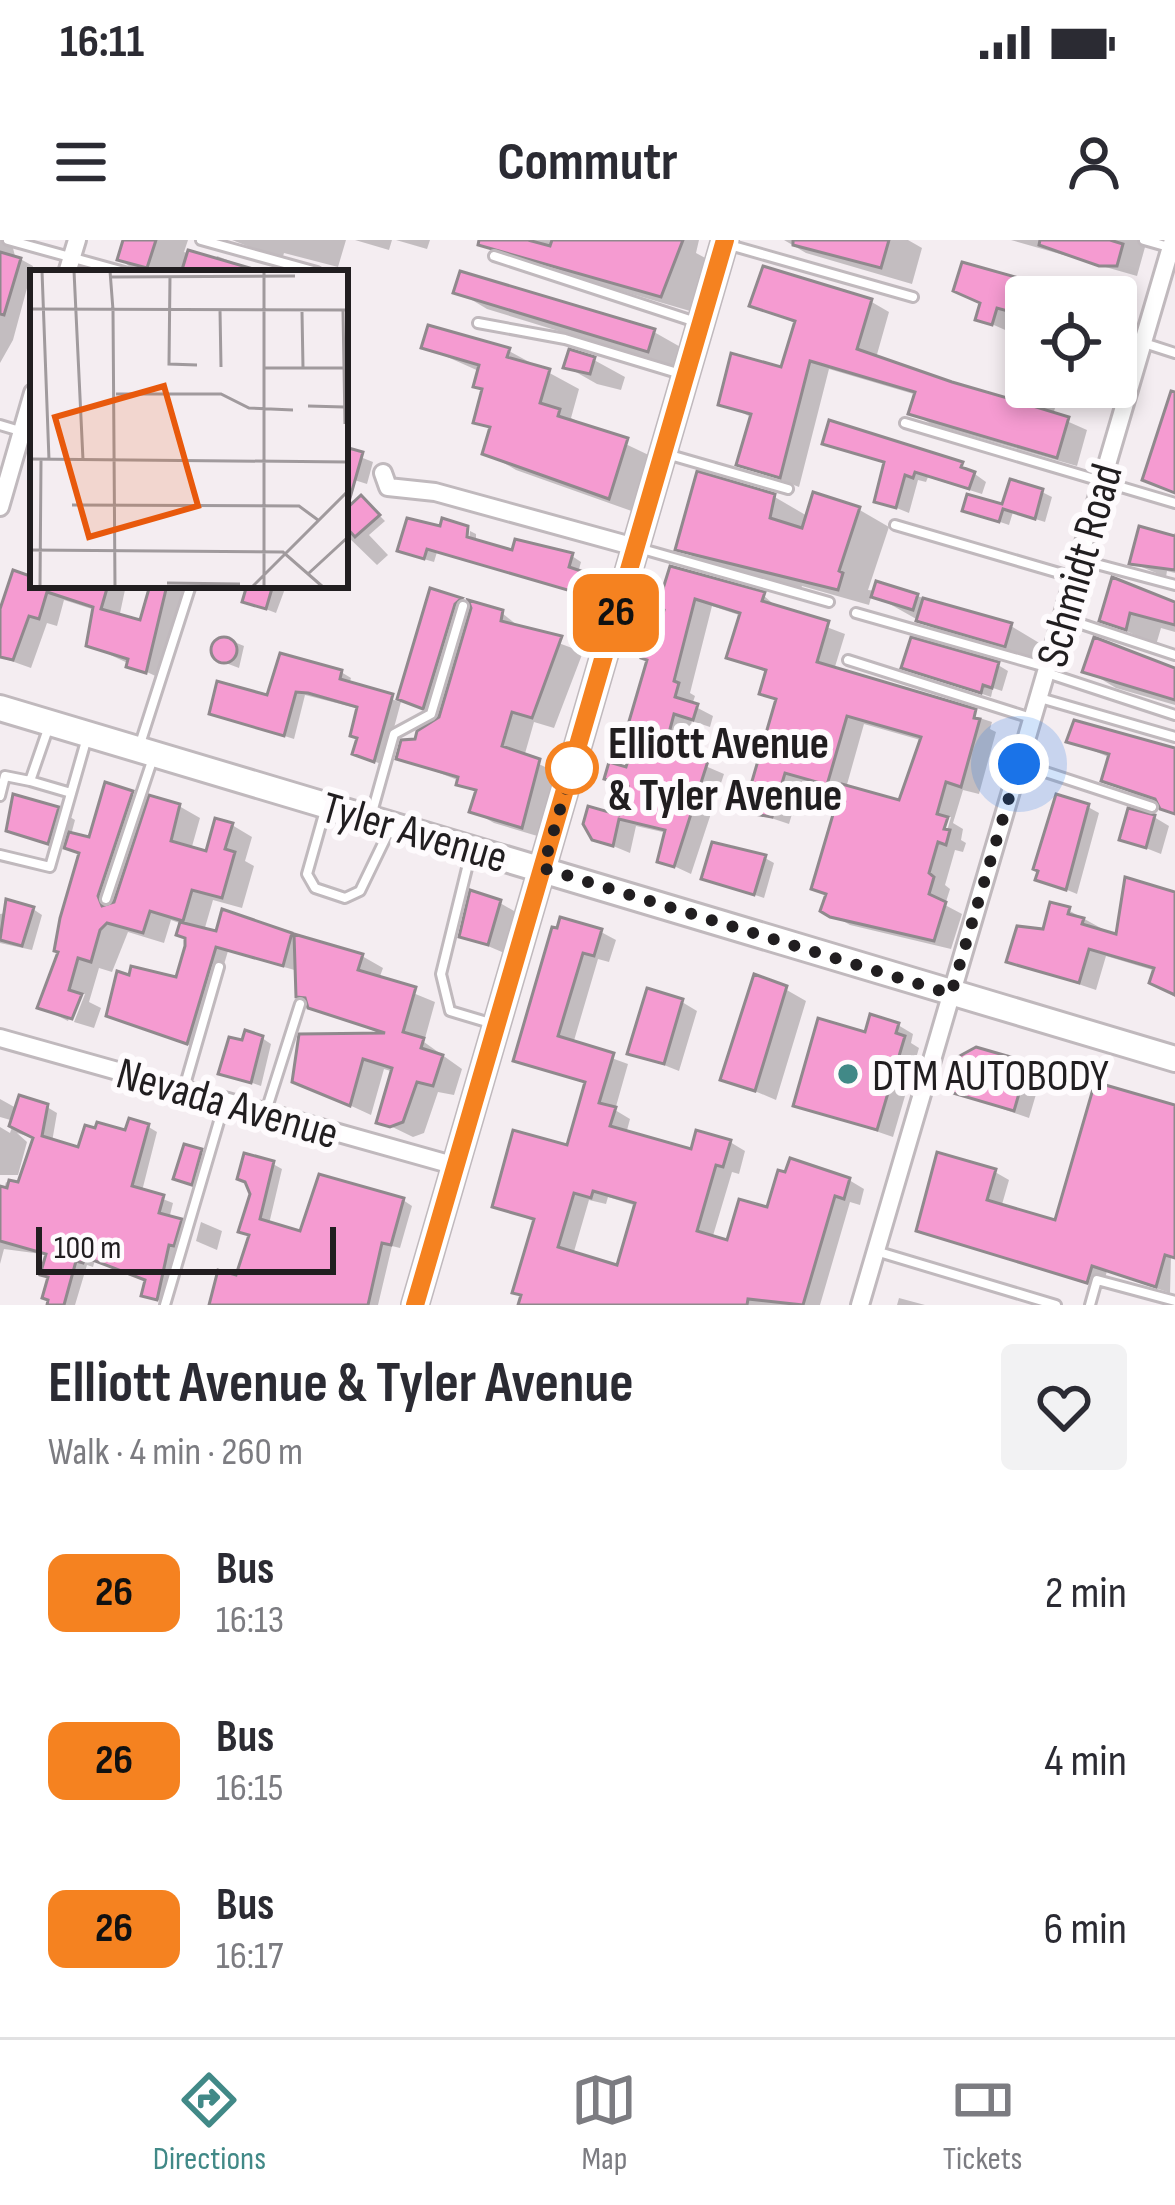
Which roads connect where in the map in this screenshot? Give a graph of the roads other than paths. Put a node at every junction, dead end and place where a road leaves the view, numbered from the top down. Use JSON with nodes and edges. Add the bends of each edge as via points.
{"nodes":[{"id":1,"x":8,"y":240,"type":"edge"},
{"id":2,"x":201,"y":240,"type":"edge"},
{"id":3,"x":1144,"y":240,"type":"edge"},
{"id":4,"x":725,"y":242,"type":"edge"},
{"id":5,"x":1173,"y":246,"type":"edge"},
{"id":6,"x":494,"y":256,"type":"dead end"},
{"id":7,"x":72,"y":257,"type":"edge"},
{"id":8,"x":118,"y":270,"type":"edge"},
{"id":9,"x":310,"y":270,"type":"edge"},
{"id":10,"x":913,"y":297,"type":"dead end"},
{"id":11,"x":478,"y":323,"type":"dead end"},
{"id":12,"x":700,"y":324,"type":"junction"},
{"id":13,"x":1143,"y":343,"type":"junction"},
{"id":14,"x":1175,"y":353,"type":"edge"},
{"id":15,"x":686,"y":375,"type":"junction"},
{"id":16,"x":30,"y":405,"type":"edge"},
{"id":17,"x":904,"y":423,"type":"dead end"},
{"id":18,"x":0,"y":425,"type":"edge"},
{"id":19,"x":22,"y":431,"type":"junction"},
{"id":20,"x":662,"y":453,"type":"junction"},
{"id":21,"x":383,"y":473,"type":"dead end"},
{"id":22,"x":1102,"y":482,"type":"junction"},
{"id":23,"x":788,"y":489,"type":"dead end"},
{"id":24,"x":1175,"y":503,"type":"edge"},
{"id":25,"x":0,"y":505,"type":"edge"},
{"id":26,"x":895,"y":525,"type":"dead end"},
{"id":27,"x":635,"y":547,"type":"junction"},
{"id":28,"x":1077,"y":568,"type":"junction"},
{"id":29,"x":1175,"y":585,"type":"edge"},
{"id":30,"x":190,"y":588,"type":"edge"},
{"id":31,"x":829,"y":602,"type":"dead end"},
{"id":32,"x":464,"y":606,"type":"dead end"},
{"id":33,"x":856,"y":613,"type":"dead end"},
{"id":34,"x":1062,"y":618,"type":"junction"},
{"id":35,"x":1175,"y":655,"type":"edge"},
{"id":36,"x":848,"y":660,"type":"dead end"},
{"id":37,"x":1047,"y":670,"type":"junction"},
{"id":38,"x":1039,"y":697,"type":"junction"},
{"id":39,"x":0,"y":708,"type":"edge"},
{"id":40,"x":1175,"y":715,"type":"edge"},
{"id":41,"x":1032,"y":719,"type":"junction"},
{"id":42,"x":50,"y":723,"type":"junction"},
{"id":43,"x":88,"y":734,"type":"junction"},
{"id":44,"x":1175,"y":737,"type":"edge"},
{"id":45,"x":147,"y":751,"type":"junction"},
{"id":46,"x":1019,"y":764,"type":"junction"},
{"id":47,"x":30,"y":781,"type":"junction"},
{"id":48,"x":71,"y":793,"type":"junction"},
{"id":49,"x":0,"y":796,"type":"edge"},
{"id":50,"x":327,"y":805,"type":"junction"},
{"id":51,"x":1152,"y":807,"type":"dead end"},
{"id":52,"x":381,"y":820,"type":"junction"},
{"id":53,"x":472,"y":848,"type":"junction"},
{"id":54,"x":0,"y":855,"type":"edge"},
{"id":55,"x":543,"y":868,"type":"junction"},
{"id":56,"x":106,"y":899,"type":"dead end"},
{"id":57,"x":219,"y":967,"type":"dead end"},
{"id":58,"x":951,"y":994,"type":"junction"},
{"id":59,"x":300,"y":1004,"type":"dead end"},
{"id":60,"x":497,"y":1024,"type":"junction"},
{"id":61,"x":0,"y":1038,"type":"edge"},
{"id":62,"x":1175,"y":1059,"type":"edge"},
{"id":63,"x":184,"y":1090,"type":"junction"},
{"id":64,"x":225,"y":1101,"type":"junction"},
{"id":65,"x":266,"y":1113,"type":"junction"},
{"id":66,"x":456,"y":1166,"type":"junction"},
{"id":67,"x":876,"y":1251,"type":"junction"},
{"id":68,"x":1175,"y":1301,"type":"edge"},
{"id":69,"x":165,"y":1305,"type":"edge"},
{"id":70,"x":415,"y":1305,"type":"edge"},
{"id":71,"x":860,"y":1305,"type":"edge"},
{"id":72,"x":1056,"y":1305,"type":"edge"},
{"id":73,"x":1090,"y":1305,"type":"edge"}],
"edges":[{"from":1,"to":7,"type":"lane"},
{"from":2,"to":9,"type":"lane"},
{"from":3,"to":5,"type":"lane"},
{"from":4,"to":10,"type":"lane"},
{"from":4,"to":12,"type":"main road"},
{"from":5,"to":13,"type":"street","name":"Schmidt Road"},
{"from":6,"to":12,"type":"lane"},
{"from":7,"to":8,"type":"lane"},
{"from":11,"to":15,"type":"lane"},
{"from":12,"to":15,"type":"main road"},
{"from":13,"to":14,"type":"lane"},
{"from":13,"to":22,"type":"street","name":"Schmidt Road"},
{"from":15,"to":20,"type":"main road"},
{"from":16,"to":19,"type":"street"},
{"from":17,"to":22,"type":"lane"},
{"from":18,"to":19,"type":"lane"},
{"from":19,"to":25,"type":"street"},
{"from":20,"to":23,"type":"lane"},
{"from":20,"to":27,"type":"main road"},
{"from":21,"to":27,"type":"street","via":[[400,493],[435,493]]},
{"from":22,"to":24,"type":"lane"},
{"from":22,"to":28,"type":"street","name":"Schmidt Road"},
{"from":26,"to":28,"type":"lane"},
{"from":27,"to":31,"type":"lane"},
{"from":27,"to":55,"type":"main road"},
{"from":28,"to":29,"type":"lane"},
{"from":28,"to":34,"type":"street","name":"Schmidt Road"},
{"from":30,"to":45,"type":"lane"},
{"from":32,"to":52,"type":"lane","via":[[431,714],[394,734]]},
{"from":33,"to":37,"type":"lane"},
{"from":34,"to":35,"type":"lane"},
{"from":34,"to":37,"type":"street","name":"Schmidt Road"},
{"from":36,"to":41,"type":"lane"},
{"from":37,"to":38,"type":"street","name":"Schmidt Road"},
{"from":37,"to":40,"type":"lane"},
{"from":38,"to":41,"type":"street","name":"Schmidt Road"},
{"from":38,"to":44,"type":"lane"},
{"from":39,"to":42,"type":"main road","name":"Tyler Avenue"},
{"from":41,"to":46,"type":"street","name":"Schmidt Road"},
{"from":42,"to":43,"type":"main road","name":"Tyler Avenue"},
{"from":42,"to":47,"type":"lane"},
{"from":43,"to":45,"type":"main road","name":"Tyler Avenue"},
{"from":43,"to":48,"type":"lane"},
{"from":45,"to":50,"type":"main road","name":"Tyler Avenue"},
{"from":45,"to":56,"type":"lane"},
{"from":46,"to":51,"type":"lane"},
{"from":46,"to":58,"type":"street","name":"Schmidt Road"},
{"from":47,"to":48,"type":"lane"},
{"from":47,"to":49,"type":"lane","via":[[5,776]]},
{"from":48,"to":54,"type":"lane","via":[[50,867]]},
{"from":50,"to":52,"type":"main road","name":"Tyler Avenue"},
{"from":50,"to":52,"type":"lane","via":[[307,874],[315,889],[345,898],[361,891]]},
{"from":52,"to":53,"type":"main road","name":"Tyler Avenue"},
{"from":53,"to":55,"type":"main road","name":"Tyler Avenue"},
{"from":53,"to":60,"type":"lane","via":[[441,974],[451,1011]]},
{"from":55,"to":58,"type":"main road","name":"Tyler Avenue"},
{"from":55,"to":60,"type":"main road"},
{"from":57,"to":63,"type":"lane"},
{"from":58,"to":62,"type":"main road","name":"Tyler Avenue"},
{"from":58,"to":67,"type":"street","name":"Schmidt Road"},
{"from":59,"to":65,"type":"lane"},
{"from":60,"to":66,"type":"main road"},
{"from":61,"to":63,"type":"street","name":"Nevada Avenue"},
{"from":63,"to":64,"type":"street","name":"Nevada Avenue"},
{"from":64,"to":65,"type":"street","name":"Nevada Avenue"},
{"from":64,"to":69,"type":"lane"},
{"from":65,"to":66,"type":"street","name":"Nevada Avenue"},
{"from":66,"to":70,"type":"main road"},
{"from":67,"to":71,"type":"street","name":"Schmidt Road"},
{"from":67,"to":72,"type":"lane"},
{"from":68,"to":73,"type":"lane","via":[[1097,1280]]}]}
